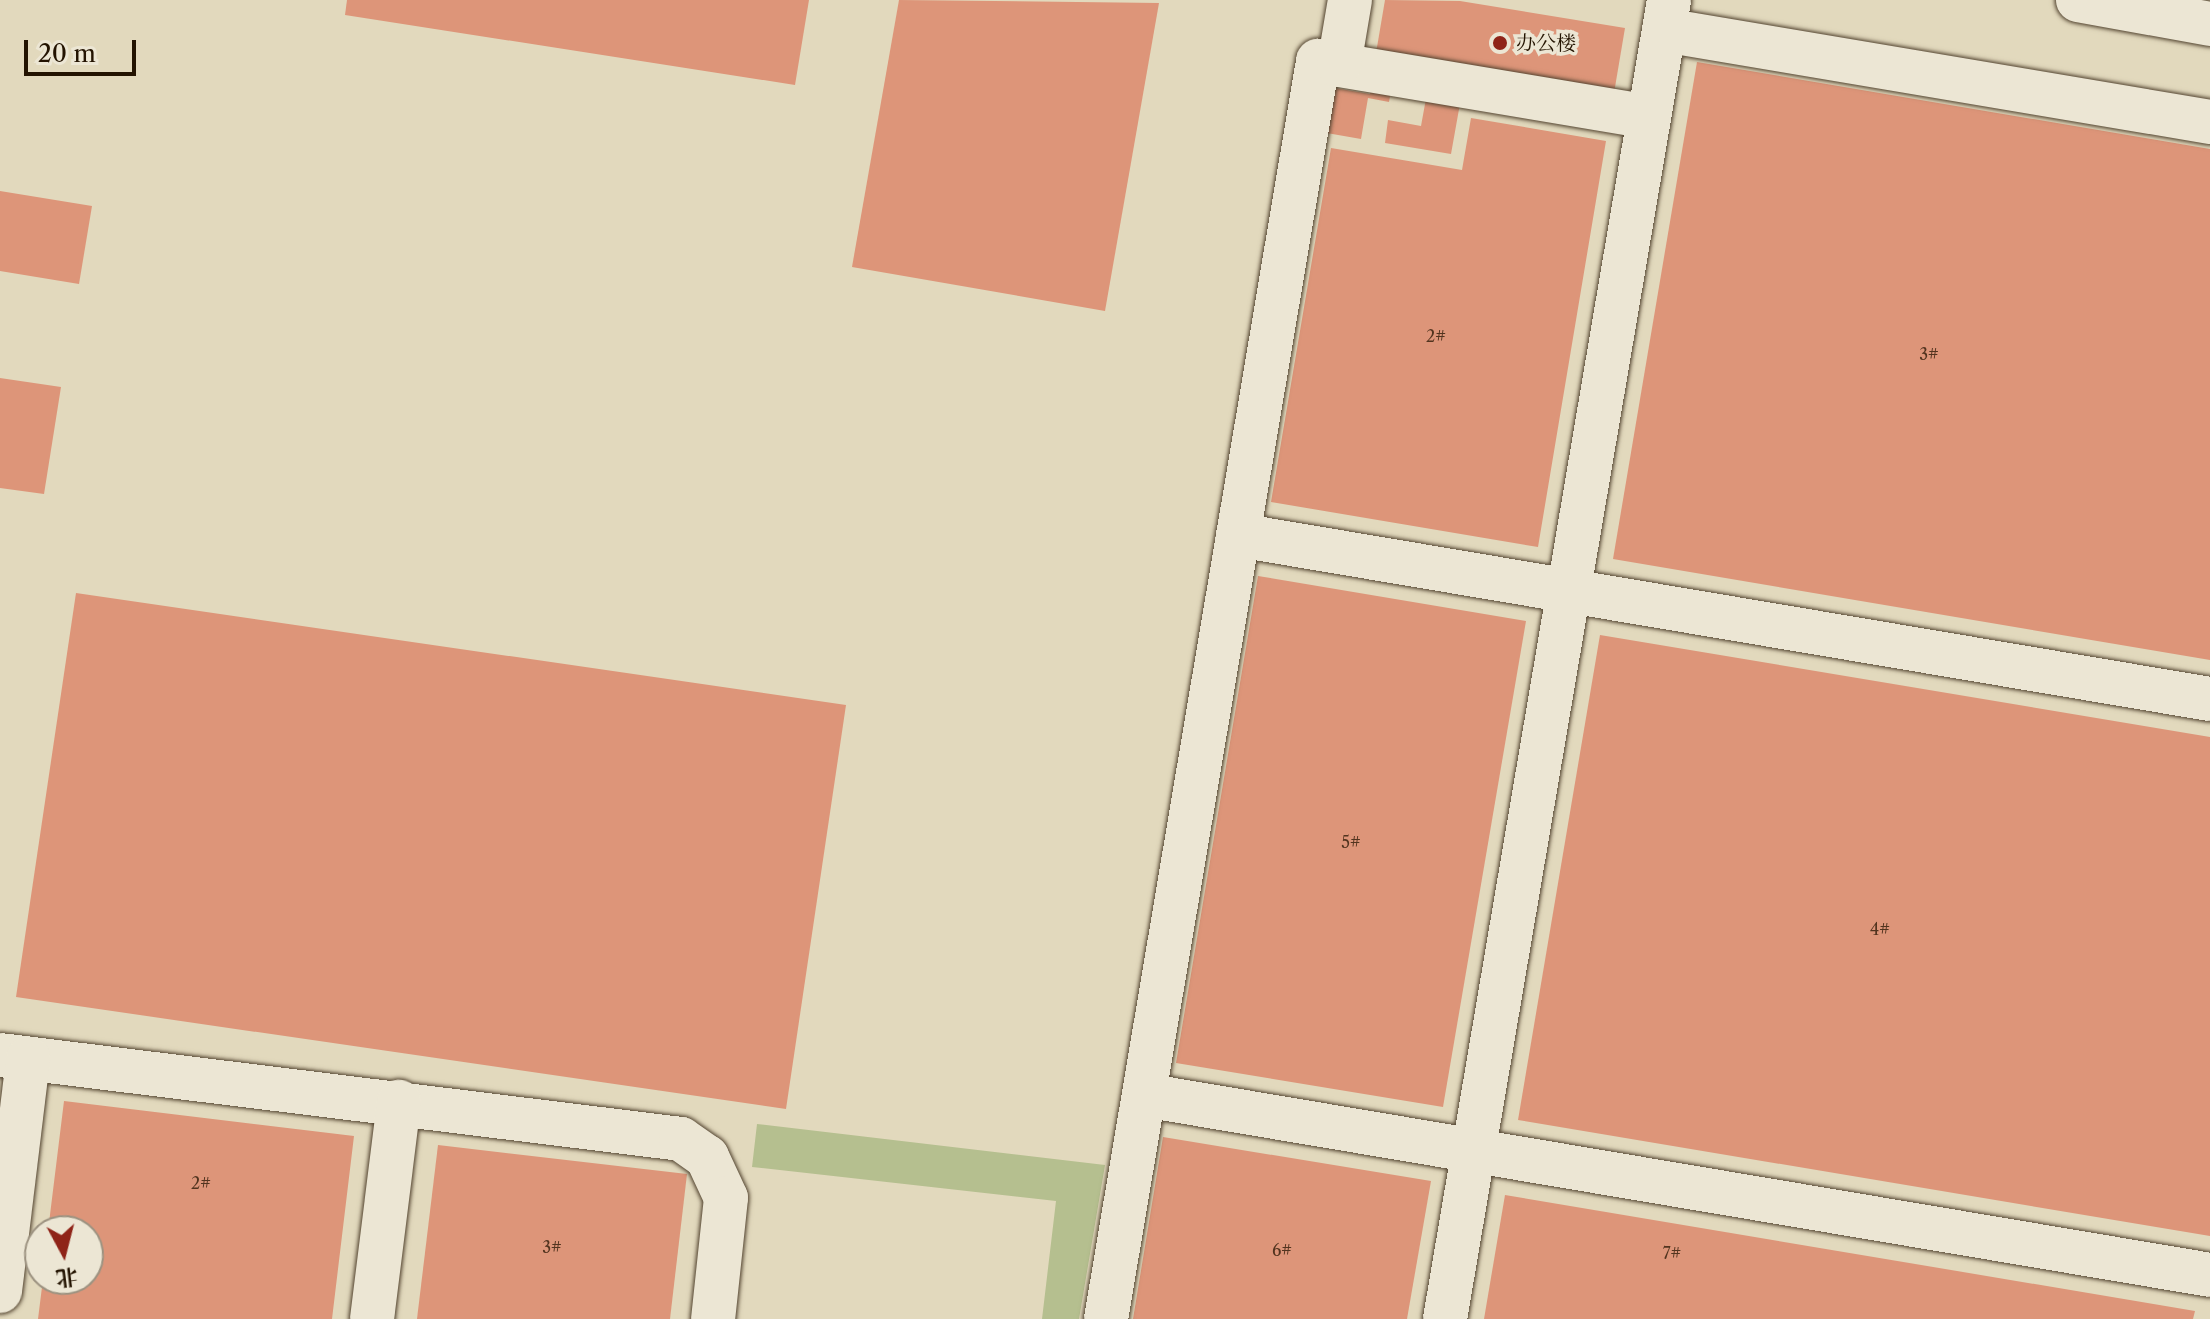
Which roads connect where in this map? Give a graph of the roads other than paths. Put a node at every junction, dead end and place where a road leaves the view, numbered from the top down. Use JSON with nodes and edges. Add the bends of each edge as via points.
{"nodes":[{"id":1,"x":1350,"y":0,"type":"edge"},
{"id":2,"x":2078,"y":0,"type":"edge"},
{"id":3,"x":1667,"y":15,"type":"edge"},
{"id":4,"x":2210,"y":24,"type":"edge"},
{"id":5,"x":1339,"y":65,"type":"junction"},
{"id":6,"x":1649,"y":117,"type":"junction"},
{"id":7,"x":2210,"y":122,"type":"edge"},
{"id":8,"x":1238,"y":535,"type":"junction"},
{"id":9,"x":1569,"y":591,"type":"junction"},
{"id":10,"x":2210,"y":699,"type":"edge"},
{"id":11,"x":14,"y":1057,"type":"edge"},
{"id":12,"x":1144,"y":1095,"type":"junction"},
{"id":13,"x":399,"y":1102,"type":"junction"},
{"id":14,"x":1474,"y":1151,"type":"junction"},
{"id":15,"x":2210,"y":1275,"type":"edge"},
{"id":16,"x":0,"y":1291,"type":"edge"},
{"id":17,"x":372,"y":1319,"type":"edge"},
{"id":18,"x":713,"y":1319,"type":"edge"},
{"id":19,"x":1106,"y":1319,"type":"edge"},
{"id":20,"x":1445,"y":1319,"type":"edge"}],
"edges":[{"from":1,"to":5,"type":"street"},
{"from":2,"to":4,"type":"street"},
{"from":3,"to":6,"type":"street"},
{"from":3,"to":7,"type":"street"},
{"from":5,"to":6,"type":"street"},
{"from":5,"to":8,"type":"street","via":[[1318,61]]},
{"from":6,"to":9,"type":"street"},
{"from":8,"to":9,"type":"street"},
{"from":8,"to":12,"type":"street"},
{"from":9,"to":10,"type":"street"},
{"from":9,"to":14,"type":"street"},
{"from":11,"to":13,"type":"street"},
{"from":11,"to":16,"type":"street"},
{"from":12,"to":14,"type":"street"},
{"from":12,"to":19,"type":"street"},
{"from":13,"to":17,"type":"street"},
{"from":13,"to":18,"type":"street","via":[[659,1132],[695,1147],[717,1172],[726,1198]]},
{"from":14,"to":15,"type":"street"},
{"from":14,"to":20,"type":"street"}]}
